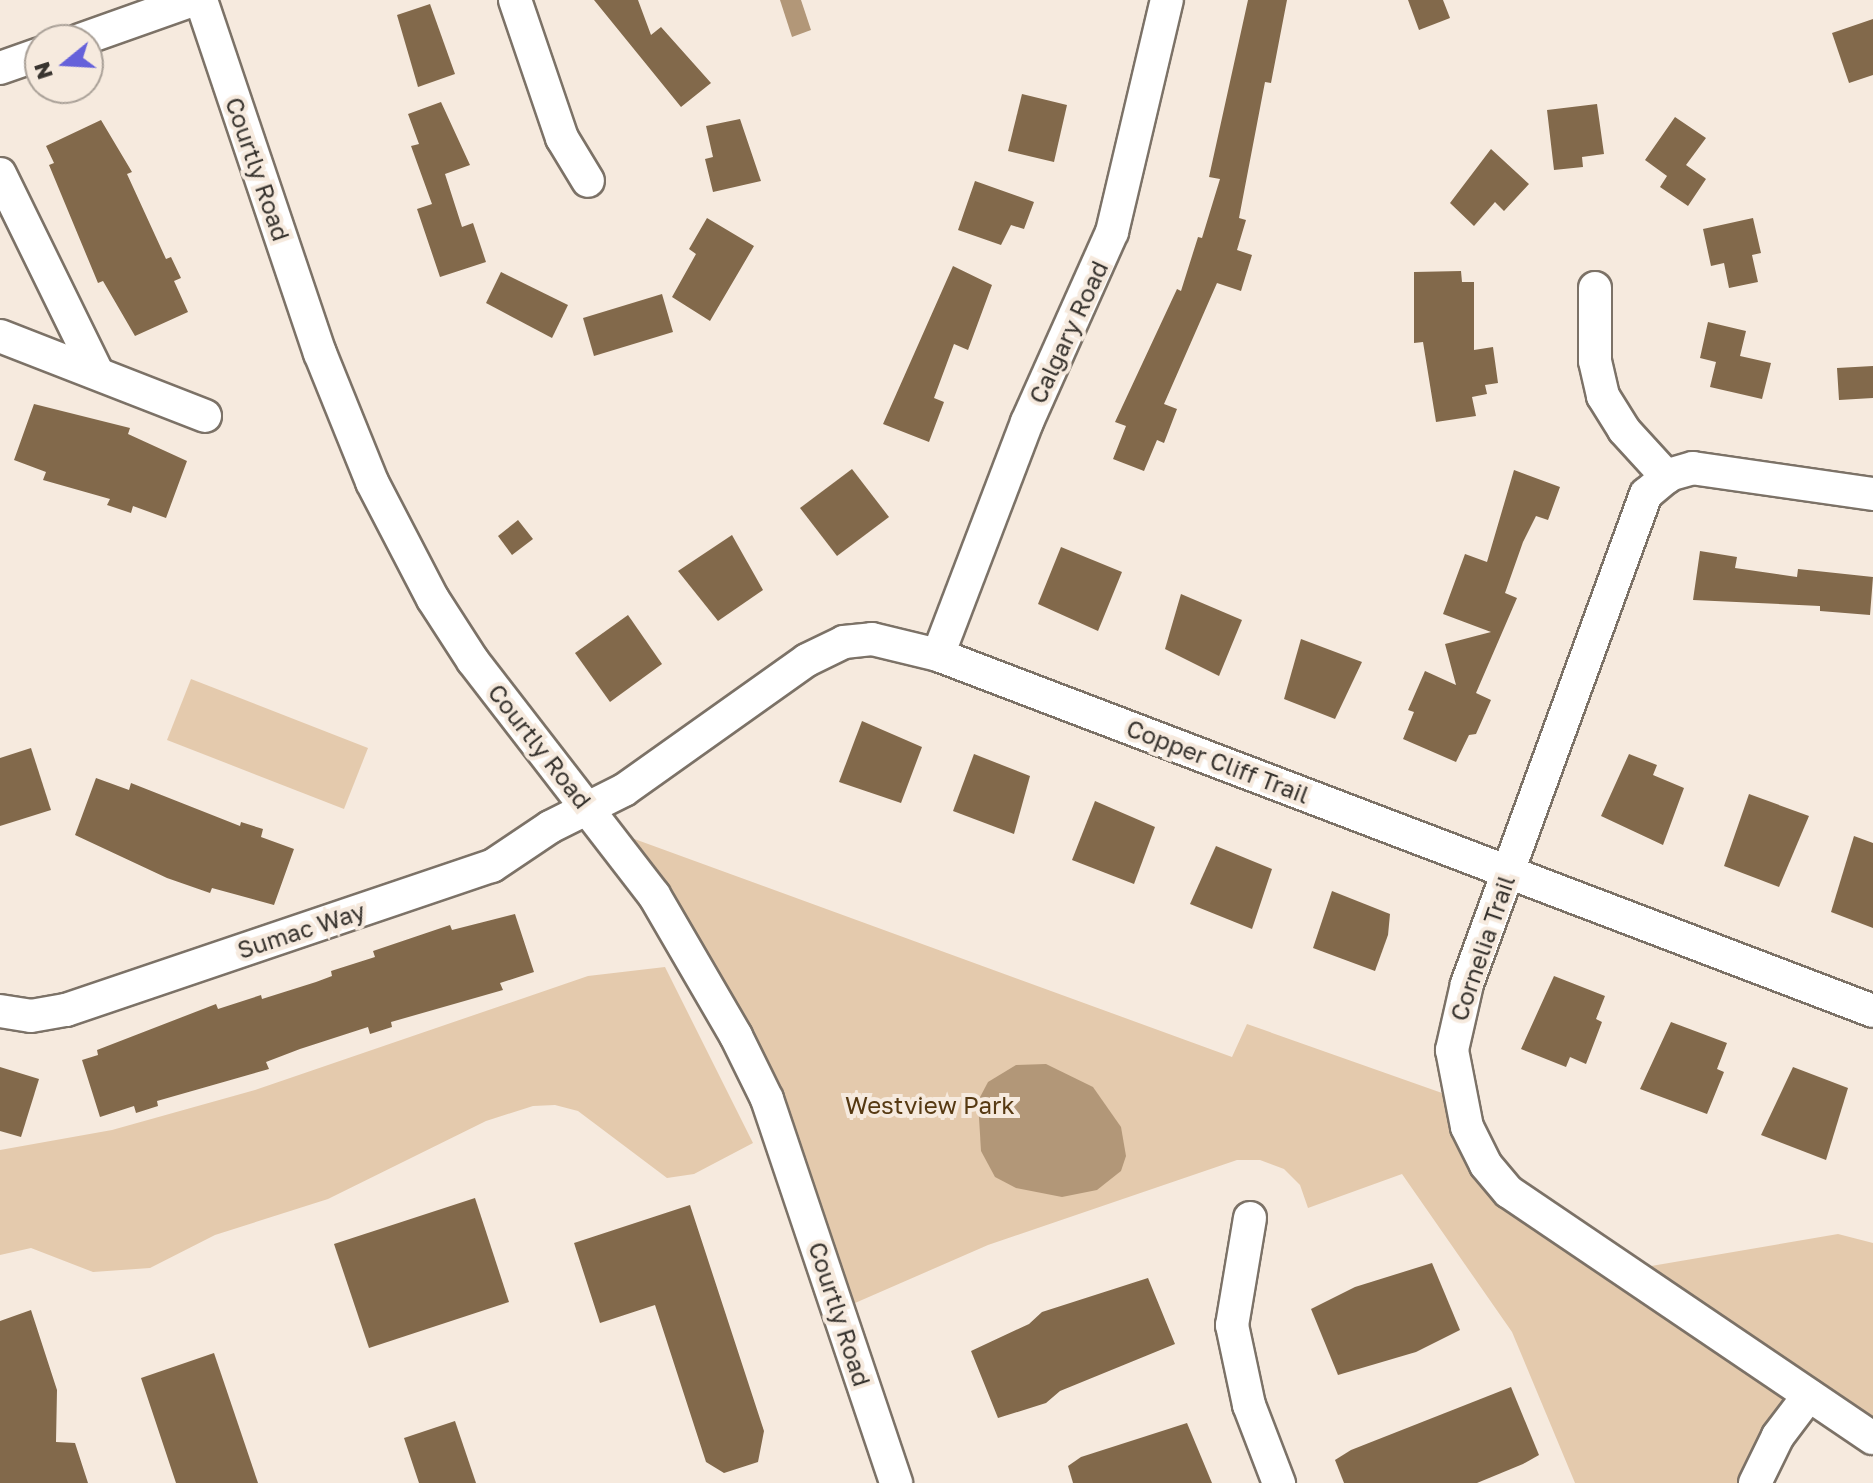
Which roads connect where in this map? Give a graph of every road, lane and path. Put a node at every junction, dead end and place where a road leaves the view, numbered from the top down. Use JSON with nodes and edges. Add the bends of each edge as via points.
{"nodes":[{"id":1,"x":193,"y":0,"type":"edge"},
{"id":2,"x":201,"y":0,"type":"edge"},
{"id":3,"x":515,"y":0,"type":"edge"},
{"id":4,"x":1167,"y":0,"type":"edge"},
{"id":5,"x":104,"y":32,"type":"edge"},
{"id":6,"x":24,"y":60,"type":"edge"},
{"id":7,"x":0,"y":68,"type":"edge"},
{"id":8,"x":0,"y":174,"type":"edge"},
{"id":9,"x":588,"y":181,"type":"dead end"},
{"id":10,"x":1595,"y":288,"type":"dead end"},
{"id":11,"x":0,"y":336,"type":"edge"},
{"id":12,"x":97,"y":372,"type":"junction"},
{"id":13,"x":205,"y":416,"type":"dead end"},
{"id":14,"x":1667,"y":477,"type":"junction"},
{"id":15,"x":1873,"y":494,"type":"edge"},
{"id":16,"x":938,"y":655,"type":"junction"},
{"id":17,"x":589,"y":808,"type":"junction"},
{"id":18,"x":1507,"y":872,"type":"junction"},
{"id":19,"x":0,"y":1011,"type":"edge"},
{"id":20,"x":1873,"y":1011,"type":"edge"},
{"id":21,"x":1250,"y":1218,"type":"dead end"},
{"id":22,"x":1809,"y":1395,"type":"junction"},
{"id":23,"x":1873,"y":1438,"type":"edge"},
{"id":24,"x":896,"y":1483,"type":"edge"},
{"id":25,"x":1279,"y":1483,"type":"edge"},
{"id":26,"x":1755,"y":1483,"type":"edge"}],
"edges":[{"from":1,"to":5,"type":"street"},
{"from":2,"to":17,"type":"street","name":"Courtly Road","via":[[320,353],[372,482],[433,599],[473,661]]},
{"from":3,"to":9,"type":"street","via":[[562,138]]},
{"from":4,"to":16,"type":"street","name":"Calgary Road","via":[[1112,232],[1027,422]]},
{"from":6,"to":7,"type":"street"},
{"from":8,"to":12,"type":"street"},
{"from":10,"to":14,"type":"street","via":[[1595,361],[1603,396],[1624,430]]},
{"from":11,"to":12,"type":"street"},
{"from":12,"to":13,"type":"street"},
{"from":14,"to":15,"type":"street","via":[[1702,468]]},
{"from":14,"to":18,"type":"street","name":"Cornelia Trail","via":[[1638,507]]},
{"from":16,"to":17,"type":"street","name":"Copper Cliff Trail","via":[[884,639],[836,645],[624,790]]},
{"from":16,"to":18,"type":"street","name":"Copper Cliff Trail"},
{"from":17,"to":19,"type":"street","name":"Sumac Way","via":[[492,866],[66,1010],[31,1016]]},
{"from":17,"to":24,"type":"street","name":"Courtly Road","via":[[694,958],[767,1099]]},
{"from":18,"to":20,"type":"street","name":"Copper Cliff Trail"},
{"from":18,"to":22,"type":"street","name":"Cornelia Trail","via":[[1453,1038],[1459,1099],[1486,1165],[1535,1214]]},
{"from":21,"to":25,"type":"street","via":[[1232,1325],[1249,1405]]},
{"from":22,"to":23,"type":"street","name":"Cornelia Trail"},
{"from":22,"to":26,"type":"street","via":[[1778,1436]]}]}
